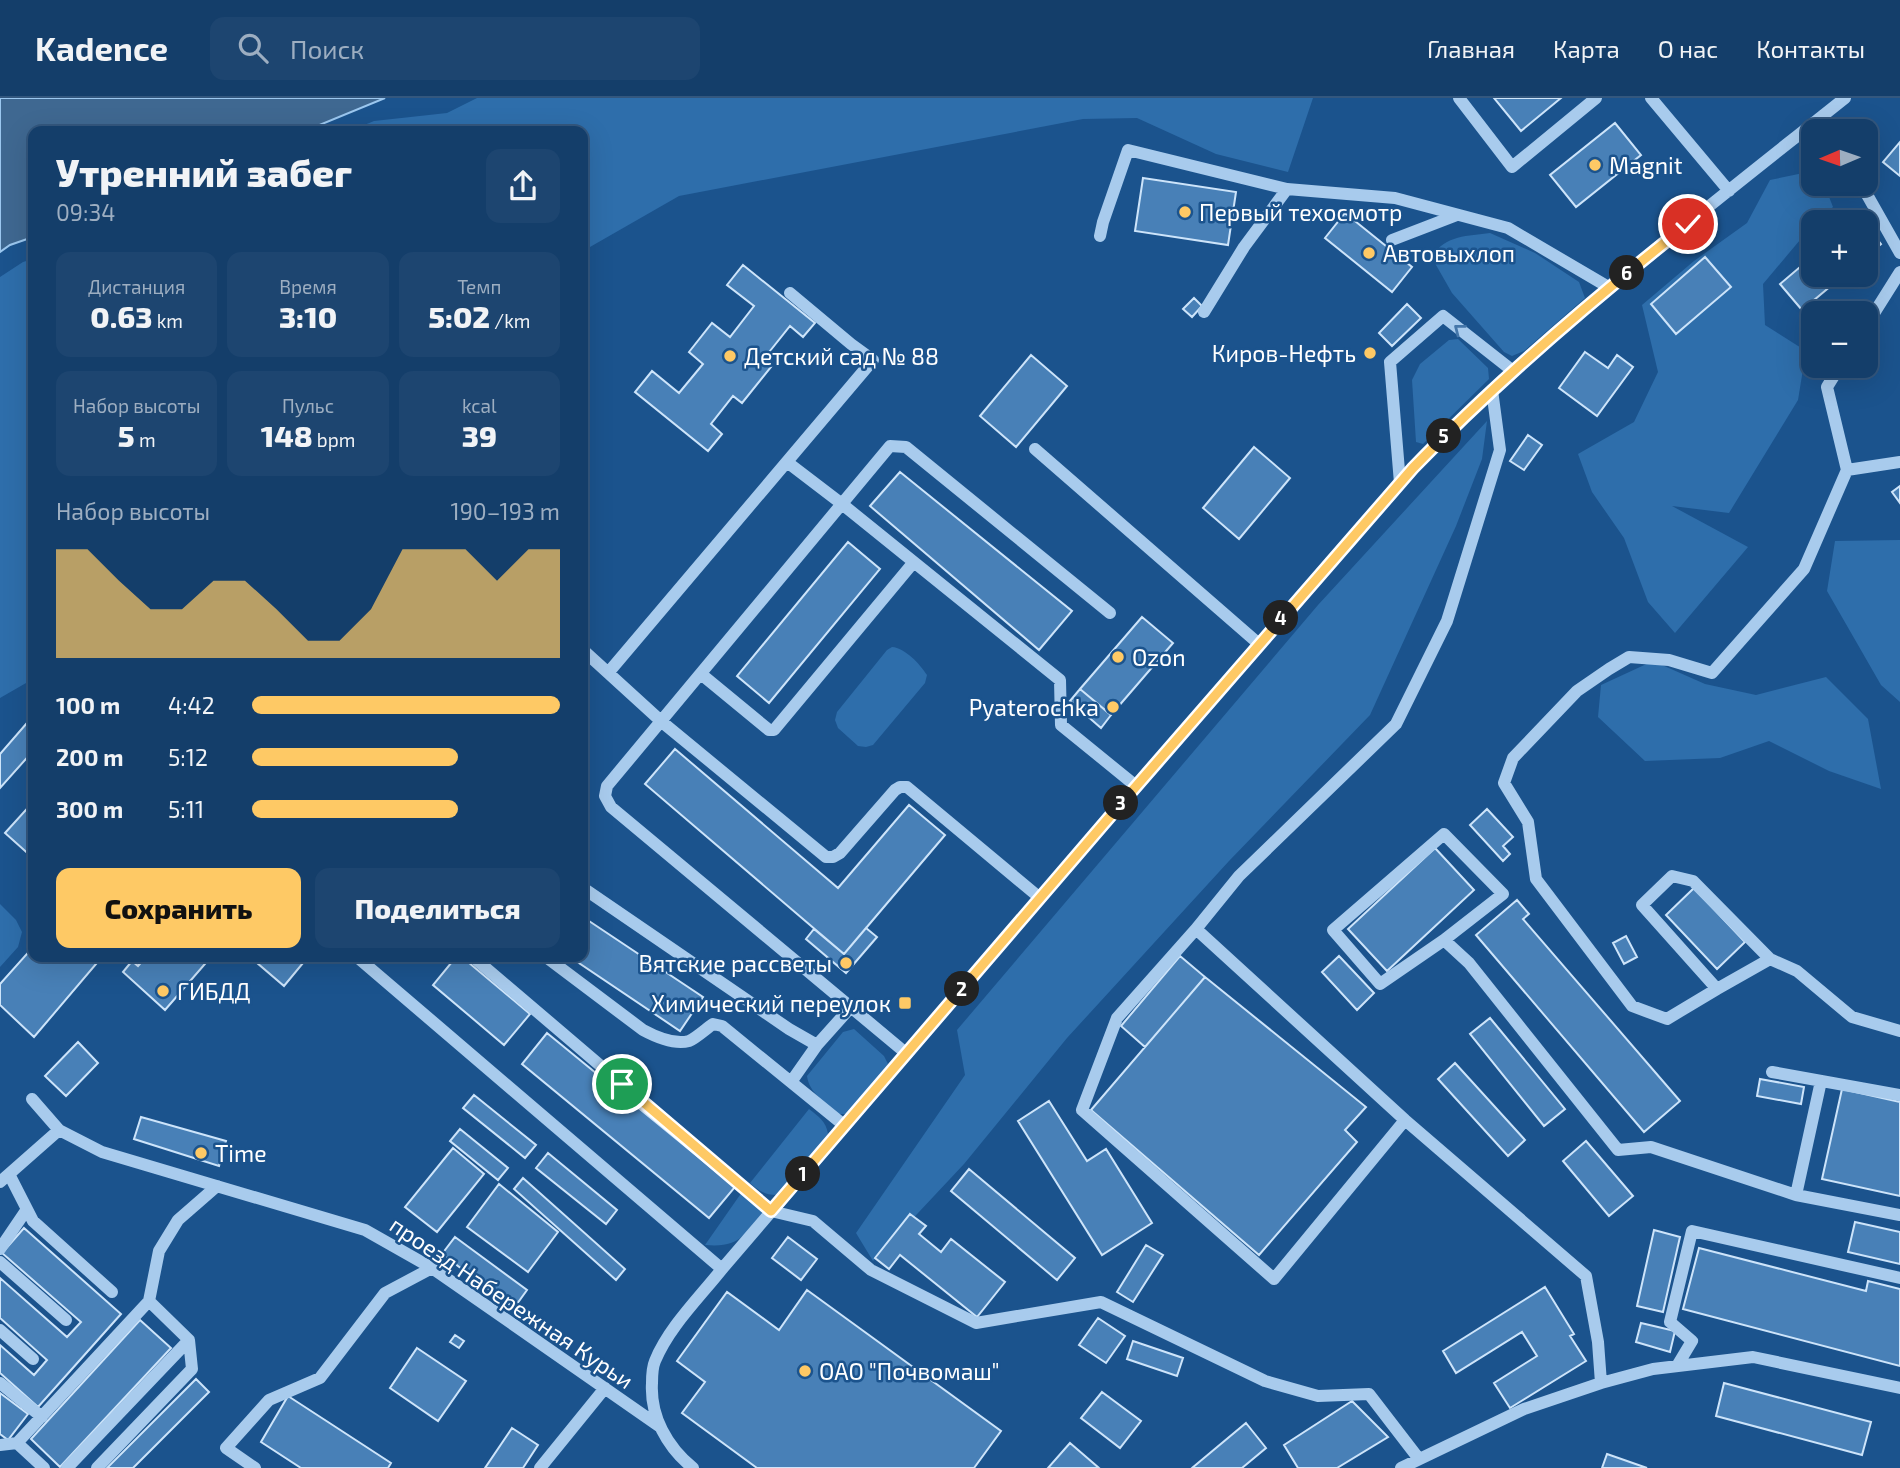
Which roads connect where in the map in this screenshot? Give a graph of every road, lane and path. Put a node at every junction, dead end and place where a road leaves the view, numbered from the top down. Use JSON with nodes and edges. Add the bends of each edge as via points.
{"nodes":[{"id":1,"x":1458,"y":98,"type":"edge"},
{"id":2,"x":1596,"y":98,"type":"edge"},
{"id":3,"x":1651,"y":98,"type":"edge"},
{"id":4,"x":1845,"y":98,"type":"edge"},
{"id":5,"x":1823,"y":116,"type":"junction"},
{"id":6,"x":1825,"y":119,"type":"edge"},
{"id":7,"x":1287,"y":189,"type":"junction"},
{"id":8,"x":1729,"y":191,"type":"junction"},
{"id":9,"x":1868,"y":196,"type":"edge"},
{"id":10,"x":1458,"y":215,"type":"junction"},
{"id":11,"x":1100,"y":236,"type":"dead end"},
{"id":12,"x":1392,"y":240,"type":"dead end"},
{"id":13,"x":1900,"y":253,"type":"edge"},
{"id":14,"x":1900,"y":272,"type":"edge"},
{"id":15,"x":1610,"y":288,"type":"junction"},
{"id":16,"x":789,"y":293,"type":"dead end"},
{"id":17,"x":1878,"y":307,"type":"edge"},
{"id":18,"x":1205,"y":312,"type":"dead end"},
{"id":19,"x":1513,"y":371,"type":"junction"},
{"id":20,"x":1833,"y":378,"type":"edge"},
{"id":21,"x":1492,"y":390,"type":"junction"},
{"id":22,"x":1035,"y":449,"type":"dead end"},
{"id":23,"x":787,"y":462,"type":"junction"},
{"id":24,"x":1900,"y":462,"type":"edge"},
{"id":25,"x":1847,"y":470,"type":"junction"},
{"id":26,"x":1400,"y":483,"type":"junction"},
{"id":27,"x":842,"y":504,"type":"junction"},
{"id":28,"x":913,"y":563,"type":"junction"},
{"id":29,"x":1110,"y":613,"type":"dead end"},
{"id":30,"x":1259,"y":644,"type":"junction"},
{"id":31,"x":588,"y":655,"type":"edge"},
{"id":32,"x":608,"y":673,"type":"junction"},
{"id":33,"x":701,"y":674,"type":"junction"},
{"id":34,"x":662,"y":722,"type":"junction"},
{"id":35,"x":1136,"y":786,"type":"junction"},
{"id":36,"x":588,"y":891,"type":"edge"},
{"id":37,"x":1040,"y":898,"type":"junction"},
{"id":38,"x":1196,"y":929,"type":"junction"},
{"id":39,"x":1444,"y":940,"type":"junction"},
{"id":40,"x":1770,"y":959,"type":"junction"},
{"id":41,"x":363,"y":962,"type":"edge"},
{"id":42,"x":479,"y":962,"type":"edge"},
{"id":43,"x":553,"y":962,"type":"edge"},
{"id":44,"x":1717,"y":989,"type":"junction"},
{"id":45,"x":851,"y":1007,"type":"junction"},
{"id":46,"x":1900,"y":1031,"type":"edge"},
{"id":47,"x":817,"y":1045,"type":"junction"},
{"id":48,"x":906,"y":1054,"type":"junction"},
{"id":49,"x":1772,"y":1072,"type":"dead end"},
{"id":50,"x":1821,"y":1081,"type":"junction"},
{"id":51,"x":791,"y":1082,"type":"junction"},
{"id":52,"x":1900,"y":1096,"type":"edge"},
{"id":53,"x":32,"y":1099,"type":"dead end"},
{"id":54,"x":1405,"y":1120,"type":"junction"},
{"id":55,"x":845,"y":1126,"type":"junction"},
{"id":56,"x":58,"y":1130,"type":"junction"},
{"id":57,"x":4,"y":1178,"type":"edge"},
{"id":58,"x":218,"y":1186,"type":"junction"},
{"id":59,"x":1796,"y":1195,"type":"junction"},
{"id":60,"x":27,"y":1209,"type":"junction"},
{"id":61,"x":771,"y":1211,"type":"junction"},
{"id":62,"x":1900,"y":1215,"type":"edge"},
{"id":63,"x":0,"y":1249,"type":"edge"},
{"id":64,"x":0,"y":1262,"type":"edge"},
{"id":65,"x":432,"y":1268,"type":"junction"},
{"id":66,"x":722,"y":1269,"type":"junction"},
{"id":67,"x":1900,"y":1278,"type":"edge"},
{"id":68,"x":112,"y":1292,"type":"dead end"},
{"id":69,"x":149,"y":1301,"type":"junction"},
{"id":70,"x":66,"y":1320,"type":"dead end"},
{"id":71,"x":0,"y":1330,"type":"edge"},
{"id":72,"x":189,"y":1340,"type":"junction"},
{"id":73,"x":33,"y":1359,"type":"dead end"},
{"id":74,"x":1677,"y":1366,"type":"junction"},
{"id":75,"x":0,"y":1382,"type":"edge"},
{"id":76,"x":1601,"y":1383,"type":"junction"},
{"id":77,"x":605,"y":1388,"type":"junction"},
{"id":78,"x":1900,"y":1388,"type":"edge"},
{"id":79,"x":42,"y":1417,"type":"junction"},
{"id":80,"x":659,"y":1426,"type":"junction"},
{"id":81,"x":17,"y":1443,"type":"junction"},
{"id":82,"x":0,"y":1445,"type":"edge"},
{"id":83,"x":1419,"y":1459,"type":"junction"},
{"id":84,"x":44,"y":1468,"type":"edge"},
{"id":85,"x":67,"y":1468,"type":"edge"},
{"id":86,"x":97,"y":1468,"type":"edge"},
{"id":87,"x":255,"y":1468,"type":"edge"},
{"id":88,"x":540,"y":1468,"type":"edge"},
{"id":89,"x":693,"y":1468,"type":"edge"},
{"id":90,"x":1401,"y":1468,"type":"edge"}],
"edges":[{"from":1,"to":2,"type":"street","via":[[1512,167]]},
{"from":3,"to":8,"type":"street"},
{"from":4,"to":5,"type":"street"},
{"from":5,"to":6,"type":"street"},
{"from":5,"to":8,"type":"street"},
{"from":7,"to":10,"type":"street","via":[[1395,198]]},
{"from":7,"to":11,"type":"street","via":[[1128,150]]},
{"from":7,"to":18,"type":"street","via":[[1244,247]]},
{"from":8,"to":15,"type":"street"},
{"from":9,"to":13,"type":"street"},
{"from":10,"to":12,"type":"street"},
{"from":10,"to":15,"type":"street","via":[[1508,228]]},
{"from":14,"to":17,"type":"street"},
{"from":15,"to":19,"type":"street"},
{"from":16,"to":23,"type":"street","via":[[873,360]]},
{"from":19,"to":21,"type":"street"},
{"from":19,"to":26,"type":"street","one_way":true,"via":[[1443,316],[1390,362]]},
{"from":20,"to":25,"type":"street","via":[[1827,387]]},
{"from":21,"to":26,"type":"street"},
{"from":21,"to":38,"type":"street","via":[[1500,450],[1447,621],[1396,724],[1239,876]]},
{"from":22,"to":30,"type":"street"},
{"from":23,"to":27,"type":"street"},
{"from":23,"to":32,"type":"street"},
{"from":24,"to":25,"type":"street"},
{"from":25,"to":44,"type":"street","via":[[1804,569],[1712,673],[1669,660],[1629,657],[1577,691],[1513,758],[1504,783],[1528,822],[1536,879],[1632,1006],[1667,1019]]},
{"from":26,"to":30,"type":"street"},
{"from":27,"to":28,"type":"street"},
{"from":27,"to":29,"type":"street","via":[[890,446],[906,447]]},
{"from":27,"to":33,"type":"street"},
{"from":28,"to":33,"type":"street","via":[[774,730],[768,730]]},
{"from":28,"to":35,"type":"street","via":[[1060,680],[1061,725]]},
{"from":30,"to":35,"type":"street"},
{"from":31,"to":32,"type":"street"},
{"from":32,"to":34,"type":"street"},
{"from":33,"to":34,"type":"street"},
{"from":34,"to":37,"type":"street","via":[[826,857],[840,853],[895,790],[906,787]]},
{"from":34,"to":45,"type":"street","via":[[607,786],[605,796],[611,807]]},
{"from":35,"to":37,"type":"street"},
{"from":36,"to":47,"type":"street"},
{"from":37,"to":48,"type":"street"},
{"from":38,"to":54,"type":"street"},
{"from":38,"to":54,"type":"street","via":[[1117,1018],[1082,1110],[1274,1279]]},
{"from":39,"to":39,"type":"street","via":[[1380,984],[1333,930],[1444,834],[1503,894]]},
{"from":39,"to":59,"type":"street","via":[[1469,963],[1618,1150],[1651,1147]]},
{"from":40,"to":44,"type":"street"},
{"from":40,"to":44,"type":"street","via":[[1693,881],[1672,876],[1642,905]]},
{"from":40,"to":46,"type":"street","via":[[1797,971],[1852,1017]]},
{"from":41,"to":66,"type":"street"},
{"from":42,"to":61,"type":"street"},
{"from":43,"to":51,"type":"street","via":[[652,1034],[690,1041],[713,1024],[722,1026]]},
{"from":45,"to":47,"type":"street"},
{"from":45,"to":48,"type":"street"},
{"from":47,"to":51,"type":"street"},
{"from":48,"to":55,"type":"street"},
{"from":49,"to":50,"type":"street"},
{"from":50,"to":52,"type":"street"},
{"from":50,"to":59,"type":"street"},
{"from":51,"to":55,"type":"street"},
{"from":53,"to":56,"type":"street","name":"проезд Набережная Курьи"},
{"from":54,"to":76,"type":"street","via":[[1586,1276]]},
{"from":55,"to":61,"type":"street"},
{"from":56,"to":57,"type":"street"},
{"from":56,"to":58,"type":"street","name":"проезд Набережная Курьи","via":[[102,1152]]},
{"from":57,"to":60,"type":"street"},
{"from":58,"to":65,"type":"street","name":"проезд Набережная Курьи","via":[[365,1230]]},
{"from":58,"to":69,"type":"street","via":[[177,1220],[159,1251]]},
{"from":59,"to":62,"type":"street"},
{"from":60,"to":63,"type":"street"},
{"from":60,"to":68,"type":"street","via":[[33,1221]]},
{"from":61,"to":66,"type":"street"},
{"from":61,"to":83,"type":"street","via":[[813,1221],[871,1270],[976,1323],[1101,1302],[1265,1381],[1318,1396],[1369,1394]]},
{"from":64,"to":70,"type":"street"},
{"from":65,"to":77,"type":"street","name":"проезд Набережная Курьи"},
{"from":65,"to":87,"type":"street","via":[[385,1293],[320,1378],[269,1400],[226,1448]]},
{"from":66,"to":80,"type":"street","via":[[667,1338],[653,1364],[651,1397]]},
{"from":67,"to":74,"type":"street","via":[[1692,1231],[1670,1322],[1692,1341]]},
{"from":69,"to":72,"type":"street"},
{"from":69,"to":79,"type":"street"},
{"from":71,"to":73,"type":"street"},
{"from":72,"to":85,"type":"street"},
{"from":72,"to":86,"type":"street","via":[[192,1369]]},
{"from":74,"to":76,"type":"street"},
{"from":74,"to":78,"type":"street","via":[[1753,1357]]},
{"from":75,"to":79,"type":"street"},
{"from":76,"to":83,"type":"street","via":[[1524,1409]]},
{"from":77,"to":80,"type":"street","name":"проезд Набережная Курьи"},
{"from":77,"to":88,"type":"street"},
{"from":79,"to":81,"type":"street"},
{"from":80,"to":89,"type":"street","via":[[679,1457]]},
{"from":81,"to":82,"type":"street"},
{"from":81,"to":84,"type":"street"},
{"from":83,"to":90,"type":"street"}]}
